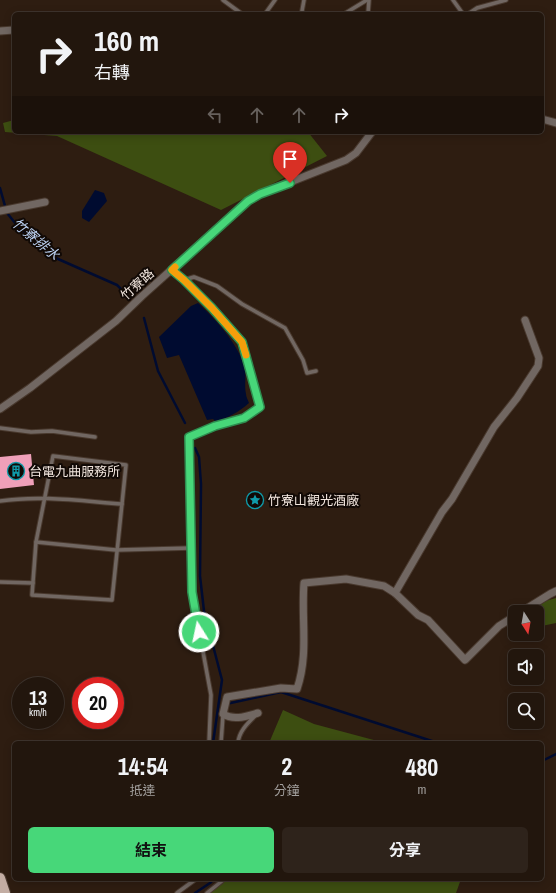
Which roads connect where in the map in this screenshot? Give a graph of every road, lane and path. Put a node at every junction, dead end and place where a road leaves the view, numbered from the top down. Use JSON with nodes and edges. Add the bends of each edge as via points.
{"nodes":[{"id":1,"x":223,"y":0,"type":"edge"},
{"id":2,"x":275,"y":0,"type":"edge"},
{"id":3,"x":304,"y":0,"type":"edge"},
{"id":4,"x":368,"y":0,"type":"edge"},
{"id":5,"x":453,"y":0,"type":"edge"},
{"id":6,"x":506,"y":0,"type":"edge"},
{"id":7,"x":239,"y":12,"type":"edge"},
{"id":8,"x":266,"y":12,"type":"edge"},
{"id":9,"x":303,"y":12,"type":"edge"},
{"id":10,"x":347,"y":12,"type":"edge"},
{"id":11,"x":368,"y":12,"type":"edge"},
{"id":12,"x":462,"y":12,"type":"edge"},
{"id":13,"x":471,"y":12,"type":"edge"},
{"id":14,"x":12,"y":30,"type":"edge"},
{"id":15,"x":0,"y":31,"type":"edge"},
{"id":16,"x":544,"y":120,"type":"edge"},
{"id":17,"x":556,"y":123,"type":"edge"},
{"id":18,"x":370,"y":134,"type":"edge"},
{"id":19,"x":45,"y":202,"type":"dead end"},
{"id":20,"x":0,"y":211,"type":"edge"},
{"id":21,"x":172,"y":270,"type":"junction"},
{"id":22,"x":184,"y":280,"type":"junction"},
{"id":23,"x":525,"y":320,"type":"dead end"},
{"id":24,"x":316,"y":371,"type":"dead end"},
{"id":25,"x":0,"y":409,"type":"edge"},
{"id":26,"x":0,"y":428,"type":"edge"},
{"id":27,"x":95,"y":438,"type":"dead end"},
{"id":28,"x":44,"y":498,"type":"junction"},
{"id":29,"x":0,"y":501,"type":"edge"},
{"id":30,"x":122,"y":504,"type":"junction"},
{"id":31,"x":36,"y":542,"type":"junction"},
{"id":32,"x":191,"y":548,"type":"junction"},
{"id":33,"x":116,"y":550,"type":"junction"},
{"id":34,"x":0,"y":582,"type":"edge"},
{"id":35,"x":33,"y":583,"type":"junction"},
{"id":36,"x":556,"y":591,"type":"edge"},
{"id":37,"x":395,"y":593,"type":"junction"},
{"id":38,"x":532,"y":605,"type":"edge"},
{"id":39,"x":508,"y":620,"type":"edge"},
{"id":40,"x":258,"y":713,"type":"joint"},
{"id":41,"x":223,"y":714,"type":"junction"},
{"id":42,"x":209,"y":741,"type":"edge"},
{"id":43,"x":222,"y":741,"type":"edge"},
{"id":44,"x":238,"y":741,"type":"edge"},
{"id":45,"x":0,"y":878,"type":"edge"},
{"id":46,"x":193,"y":881,"type":"edge"},
{"id":47,"x":222,"y":881,"type":"edge"},
{"id":48,"x":5,"y":893,"type":"edge"},
{"id":49,"x":177,"y":893,"type":"edge"},
{"id":50,"x":207,"y":893,"type":"edge"}],
"edges":[{"from":1,"to":7,"type":"lane"},
{"from":2,"to":8,"type":"lane"},
{"from":3,"to":9,"type":"lane"},
{"from":4,"to":10,"type":"lane"},
{"from":4,"to":11,"type":"lane"},
{"from":5,"to":12,"type":"lane"},
{"from":6,"to":13,"type":"lane","via":[[490,3]]},
{"from":14,"to":15,"type":"street"},
{"from":16,"to":17,"type":"street"},
{"from":18,"to":21,"type":"street","name":"竹寮路","via":[[356,153],[346,160],[248,201]]},
{"from":19,"to":20,"type":"street"},
{"from":21,"to":22,"type":"lane"},
{"from":21,"to":25,"type":"street","name":"竹寮路","via":[[116,321]]},
{"from":22,"to":24,"type":"lane","via":[[194,277],[217,286],[242,304],[285,328],[308,373]]},
{"from":22,"to":32,"type":"lane","via":[[242,342],[260,407],[244,418],[189,437]]},
{"from":23,"to":37,"type":"street","via":[[539,358],[538,366],[494,427]]},
{"from":26,"to":27,"type":"lane","via":[[31,432],[52,431]]},
{"from":28,"to":29,"type":"lane","via":[[14,498]]},
{"from":28,"to":30,"type":"lane"},
{"from":28,"to":30,"type":"lane","via":[[53,456],[126,465]]},
{"from":28,"to":31,"type":"lane"},
{"from":30,"to":33,"type":"lane"},
{"from":31,"to":33,"type":"lane"},
{"from":31,"to":35,"type":"lane"},
{"from":32,"to":33,"type":"lane"},
{"from":32,"to":42,"type":"lane","via":[[192,592],[211,695]]},
{"from":33,"to":35,"type":"lane","via":[[112,600],[32,595]]},
{"from":34,"to":35,"type":"lane"},
{"from":36,"to":38,"type":"street"},
{"from":37,"to":39,"type":"street","via":[[418,615],[428,620],[466,660],[499,626]]},
{"from":37,"to":41,"type":"street","via":[[384,586],[346,579],[304,583],[305,651],[297,689],[281,688],[227,697]]},
{"from":40,"to":41,"type":"street","via":[[241,718]]},
{"from":40,"to":44,"type":"lane","via":[[243,728]]},
{"from":41,"to":43,"type":"lane"},
{"from":45,"to":48,"type":"main road"},
{"from":46,"to":49,"type":"lane"},
{"from":47,"to":50,"type":"lane"}]}
